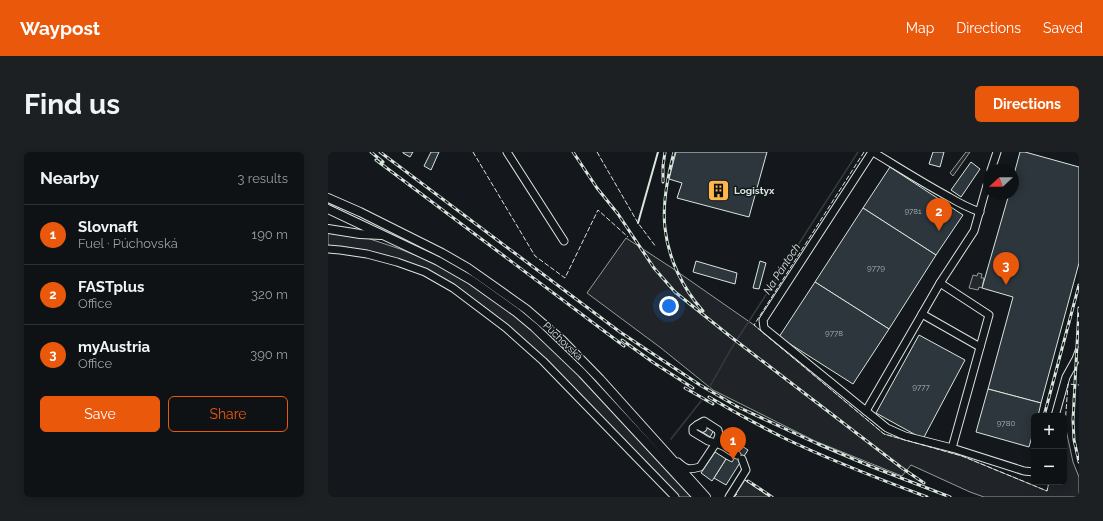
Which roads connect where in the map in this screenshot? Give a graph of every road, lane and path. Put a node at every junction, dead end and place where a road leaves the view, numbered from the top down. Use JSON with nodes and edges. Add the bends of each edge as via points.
{"nodes":[{"id":1,"x":506,"y":152,"type":"edge"},
{"id":2,"x":872,"y":152,"type":"edge"},
{"id":3,"x":997,"y":152,"type":"edge"},
{"id":4,"x":993,"y":164,"type":"edge"},
{"id":5,"x":328,"y":198,"type":"edge"},
{"id":6,"x":983,"y":200,"type":"edge"},
{"id":7,"x":328,"y":209,"type":"edge"},
{"id":8,"x":980,"y":212,"type":"junction"},
{"id":9,"x":328,"y":229,"type":"edge"},
{"id":10,"x":386,"y":236,"type":"junction"},
{"id":11,"x":564,"y":241,"type":"dead end"},
{"id":12,"x":328,"y":249,"type":"edge"},
{"id":13,"x":442,"y":253,"type":"junction"},
{"id":14,"x":438,"y":261,"type":"junction"},
{"id":15,"x":940,"y":283,"type":"junction"},
{"id":16,"x":922,"y":314,"type":"junction"},
{"id":17,"x":980,"y":347,"type":"junction"},
{"id":18,"x":1079,"y":351,"type":"edge"},
{"id":19,"x":866,"y":411,"type":"junction"},
{"id":20,"x":1056,"y":413,"type":"edge"},
{"id":21,"x":712,"y":433,"type":"dead end"},
{"id":22,"x":654,"y":439,"type":"junction"},
{"id":23,"x":716,"y":443,"type":"junction"},
{"id":24,"x":952,"y":448,"type":"junction"},
{"id":25,"x":1031,"y":472,"type":"edge"},
{"id":26,"x":675,"y":497,"type":"edge"},
{"id":27,"x":697,"y":497,"type":"edge"},
{"id":28,"x":706,"y":497,"type":"edge"},
{"id":29,"x":729,"y":497,"type":"edge"}],
"edges":[{"from":1,"to":11,"type":"lane"},
{"from":2,"to":8,"type":"lane","via":[[932,189]]},
{"from":2,"to":19,"type":"lane","via":[[763,320],[764,328]]},
{"from":3,"to":4,"type":"lane"},
{"from":5,"to":13,"type":"main road","name":"Púchovská"},
{"from":6,"to":8,"type":"lane"},
{"from":7,"to":10,"type":"main road","name":"Púchovská"},
{"from":8,"to":15,"type":"lane","via":[[974,231]]},
{"from":9,"to":10,"type":"main road"},
{"from":10,"to":14,"type":"main road","name":"Púchovská"},
{"from":12,"to":26,"type":"lane","via":[[367,254],[397,262],[425,272],[453,288],[512,333],[543,361]]},
{"from":13,"to":14,"type":"main road"},
{"from":13,"to":22,"type":"main road","name":"Púchovská","via":[[496,286],[562,340]]},
{"from":14,"to":27,"type":"main road","name":"Púchovská","via":[[470,280],[534,327],[582,373]]},
{"from":15,"to":16,"type":"lane"},
{"from":15,"to":17,"type":"lane","via":[[989,315]]},
{"from":16,"to":17,"type":"lane"},
{"from":16,"to":19,"type":"lane"},
{"from":17,"to":24,"type":"lane"},
{"from":18,"to":20,"type":"lane","via":[[1066,377]]},
{"from":19,"to":24,"type":"lane","via":[[887,428],[905,436]]},
{"from":21,"to":23,"type":"lane"},
{"from":22,"to":23,"type":"lane","via":[[690,470],[700,467]]},
{"from":22,"to":28,"type":"main road","name":"Púchovská"},
{"from":23,"to":23,"type":"lane","via":[[694,432],[693,428],[700,426],[704,421],[718,430]]},
{"from":23,"to":29,"type":"lane","via":[[739,457],[746,470]]},
{"from":24,"to":25,"type":"lane"}]}
